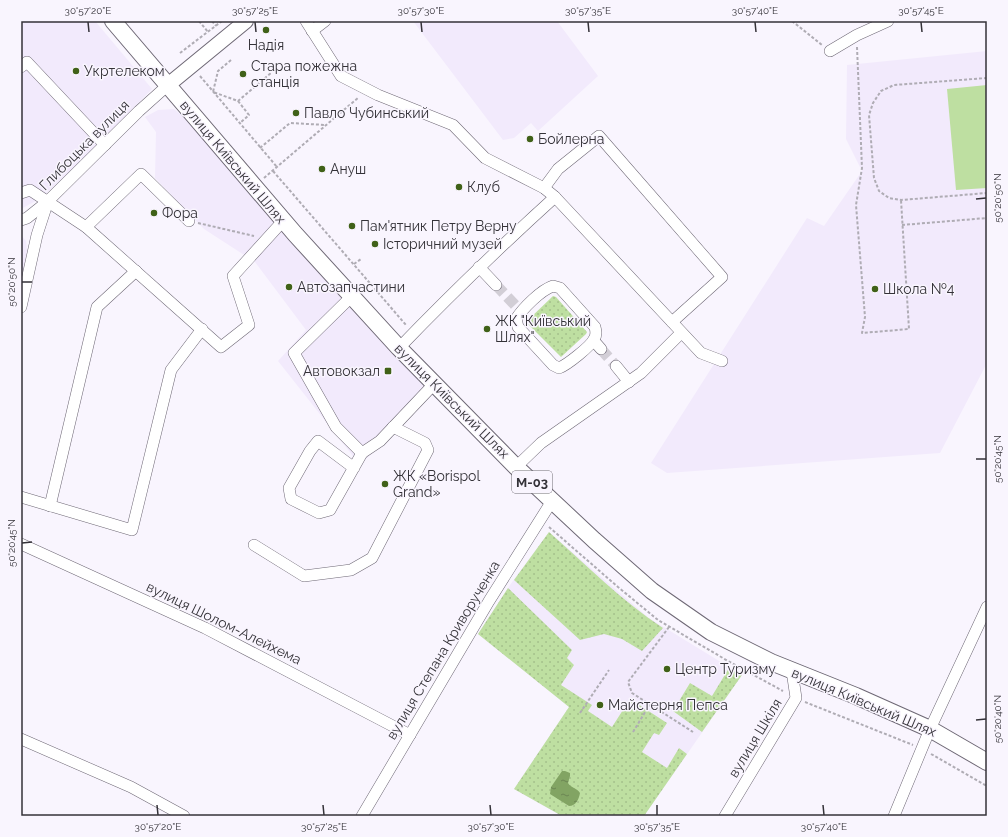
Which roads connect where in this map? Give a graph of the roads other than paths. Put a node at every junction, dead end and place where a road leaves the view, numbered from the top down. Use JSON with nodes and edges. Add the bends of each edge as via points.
{"nodes":[{"id":1,"x":113,"y":21,"type":"edge"},
{"id":2,"x":246,"y":21,"type":"edge"},
{"id":3,"x":325,"y":21,"type":"edge"},
{"id":4,"x":888,"y":21,"type":"edge"},
{"id":5,"x":309,"y":26,"type":"edge"},
{"id":6,"x":830,"y":51,"type":"road end"},
{"id":7,"x":21,"y":67,"type":"edge"},
{"id":8,"x":168,"y":85,"type":"junction"},
{"id":9,"x":105,"y":145,"type":"junction"},
{"id":10,"x":544,"y":188,"type":"junction"},
{"id":11,"x":21,"y":193,"type":"edge"},
{"id":12,"x":555,"y":197,"type":"junction"},
{"id":13,"x":48,"y":201,"type":"junction"},
{"id":14,"x":21,"y":220,"type":"edge"},
{"id":15,"x":283,"y":220,"type":"junction"},
{"id":16,"x":189,"y":221,"type":"road end"},
{"id":17,"x":86,"y":227,"type":"junction"},
{"id":18,"x":479,"y":267,"type":"junction"},
{"id":19,"x":136,"y":271,"type":"junction"},
{"id":20,"x":496,"y":285,"type":"tunnel mouth"},
{"id":21,"x":351,"y":297,"type":"junction"},
{"id":22,"x":21,"y":307,"type":"edge"},
{"id":23,"x":672,"y":322,"type":"junction"},
{"id":24,"x":202,"y":329,"type":"junction"},
{"id":25,"x":681,"y":333,"type":"junction"},
{"id":26,"x":598,"y":345,"type":"joint"},
{"id":27,"x":399,"y":348,"type":"junction"},
{"id":28,"x":722,"y":361,"type":"dead end"},
{"id":29,"x":616,"y":366,"type":"tunnel mouth"},
{"id":30,"x":629,"y":382,"type":"junction"},
{"id":31,"x":434,"y":384,"type":"junction"},
{"id":32,"x":393,"y":427,"type":"junction"},
{"id":33,"x":362,"y":453,"type":"junction"},
{"id":34,"x":516,"y":467,"type":"junction"},
{"id":35,"x":354,"y":468,"type":"junction"},
{"id":36,"x":21,"y":497,"type":"edge"},
{"id":37,"x":552,"y":500,"type":"junction"},
{"id":38,"x":50,"y":506,"type":"junction"},
{"id":39,"x":21,"y":544,"type":"edge"},
{"id":40,"x":254,"y":545,"type":"dead end"},
{"id":41,"x":987,"y":606,"type":"edge"},
{"id":42,"x":792,"y":671,"type":"junction"},
{"id":43,"x":930,"y":729,"type":"junction"},
{"id":44,"x":410,"y":735,"type":"junction"},
{"id":45,"x":21,"y":739,"type":"edge"},
{"id":46,"x":987,"y":762,"type":"edge"},
{"id":47,"x":184,"y":816,"type":"edge"},
{"id":48,"x":362,"y":816,"type":"edge"},
{"id":49,"x":725,"y":816,"type":"edge"},
{"id":50,"x":894,"y":816,"type":"edge"}],
"edges":[{"from":1,"to":8,"type":"highway","name":"вулиця Київський Шлях","number":"М-03"},
{"from":2,"to":8,"type":"main road"},
{"from":3,"to":5,"type":"street"},
{"from":4,"to":6,"type":"street"},
{"from":5,"to":10,"type":"street","via":[[340,76],[367,90],[453,125],[485,158]]},
{"from":7,"to":9,"type":"street","via":[[27,62]]},
{"from":8,"to":9,"type":"street","name":"Глибоцька вулиця"},
{"from":8,"to":15,"type":"highway","name":"вулиця Київський Шлях","number":"М-03"},
{"from":9,"to":13,"type":"street","name":"Глибоцька вулиця"},
{"from":10,"to":12,"type":"street"},
{"from":10,"to":23,"type":"street","via":[[558,169],[599,136],[722,277]]},
{"from":11,"to":13,"type":"street","via":[[30,190]]},
{"from":12,"to":18,"type":"street"},
{"from":12,"to":23,"type":"street"},
{"from":13,"to":14,"type":"street"},
{"from":13,"to":17,"type":"street"},
{"from":13,"to":22,"type":"street","name":"Глибоцька вулиця"},
{"from":15,"to":21,"type":"highway","name":"вулиця Київський Шлях","number":"М-03"},
{"from":15,"to":24,"type":"street","via":[[233,276],[249,325],[221,347]]},
{"from":16,"to":17,"type":"street","via":[[140,174]]},
{"from":17,"to":19,"type":"street"},
{"from":18,"to":20,"type":"street"},
{"from":18,"to":27,"type":"street"},
{"from":19,"to":24,"type":"street"},
{"from":19,"to":38,"type":"street","via":[[97,307]]},
{"from":21,"to":27,"type":"highway","name":"вулиця Київський Шлях","number":"М-03"},
{"from":21,"to":33,"type":"street","via":[[294,353],[336,427]]},
{"from":23,"to":25,"type":"street"},
{"from":24,"to":38,"type":"street","via":[[171,370],[132,530]]},
{"from":25,"to":28,"type":"street","via":[[701,354]]},
{"from":25,"to":30,"type":"street","via":[[641,374]]},
{"from":26,"to":26,"type":"street","via":[[595,327],[560,288],[546,288],[518,308],[518,326],[553,365],[559,368]]},
{"from":27,"to":31,"type":"highway","name":"вулиця Київський Шлях","number":"М-03"},
{"from":29,"to":30,"type":"street"},
{"from":30,"to":34,"type":"street","via":[[541,443]]},
{"from":31,"to":32,"type":"street"},
{"from":31,"to":34,"type":"highway","name":"вулиця Київський Шлях","number":"М-03"},
{"from":32,"to":33,"type":"street","via":[[380,441]]},
{"from":32,"to":40,"type":"street","via":[[425,443],[428,450],[372,558],[351,570],[304,576]]},
{"from":33,"to":35,"type":"street"},
{"from":34,"to":37,"type":"highway","name":"вулиця Київський Шлях","number":"М-03"},
{"from":35,"to":35,"type":"street","via":[[330,510],[319,513],[291,499],[289,488],[318,442]]},
{"from":36,"to":38,"type":"street"},
{"from":37,"to":42,"type":"highway","name":"вулиця Київський Шлях","number":"М-03","via":[[652,591],[710,632]]},
{"from":37,"to":44,"type":"street","name":"вулиця Степана Криворученка"},
{"from":39,"to":44,"type":"street","name":"вулиця Шолом-Алейхема","via":[[205,628]]},
{"from":41,"to":43,"type":"street"},
{"from":42,"to":43,"type":"highway","name":"вулиця Київський Шлях","number":"М-03"},
{"from":42,"to":49,"type":"street","name":"вулиця Шкіля","via":[[796,698]]},
{"from":43,"to":46,"type":"highway","name":"вулиця Київський Шлях","number":"М-03"},
{"from":43,"to":50,"type":"street"},
{"from":44,"to":48,"type":"street","name":"вулиця Степана Криворученка"},
{"from":45,"to":47,"type":"street","via":[[131,787]]}]}
